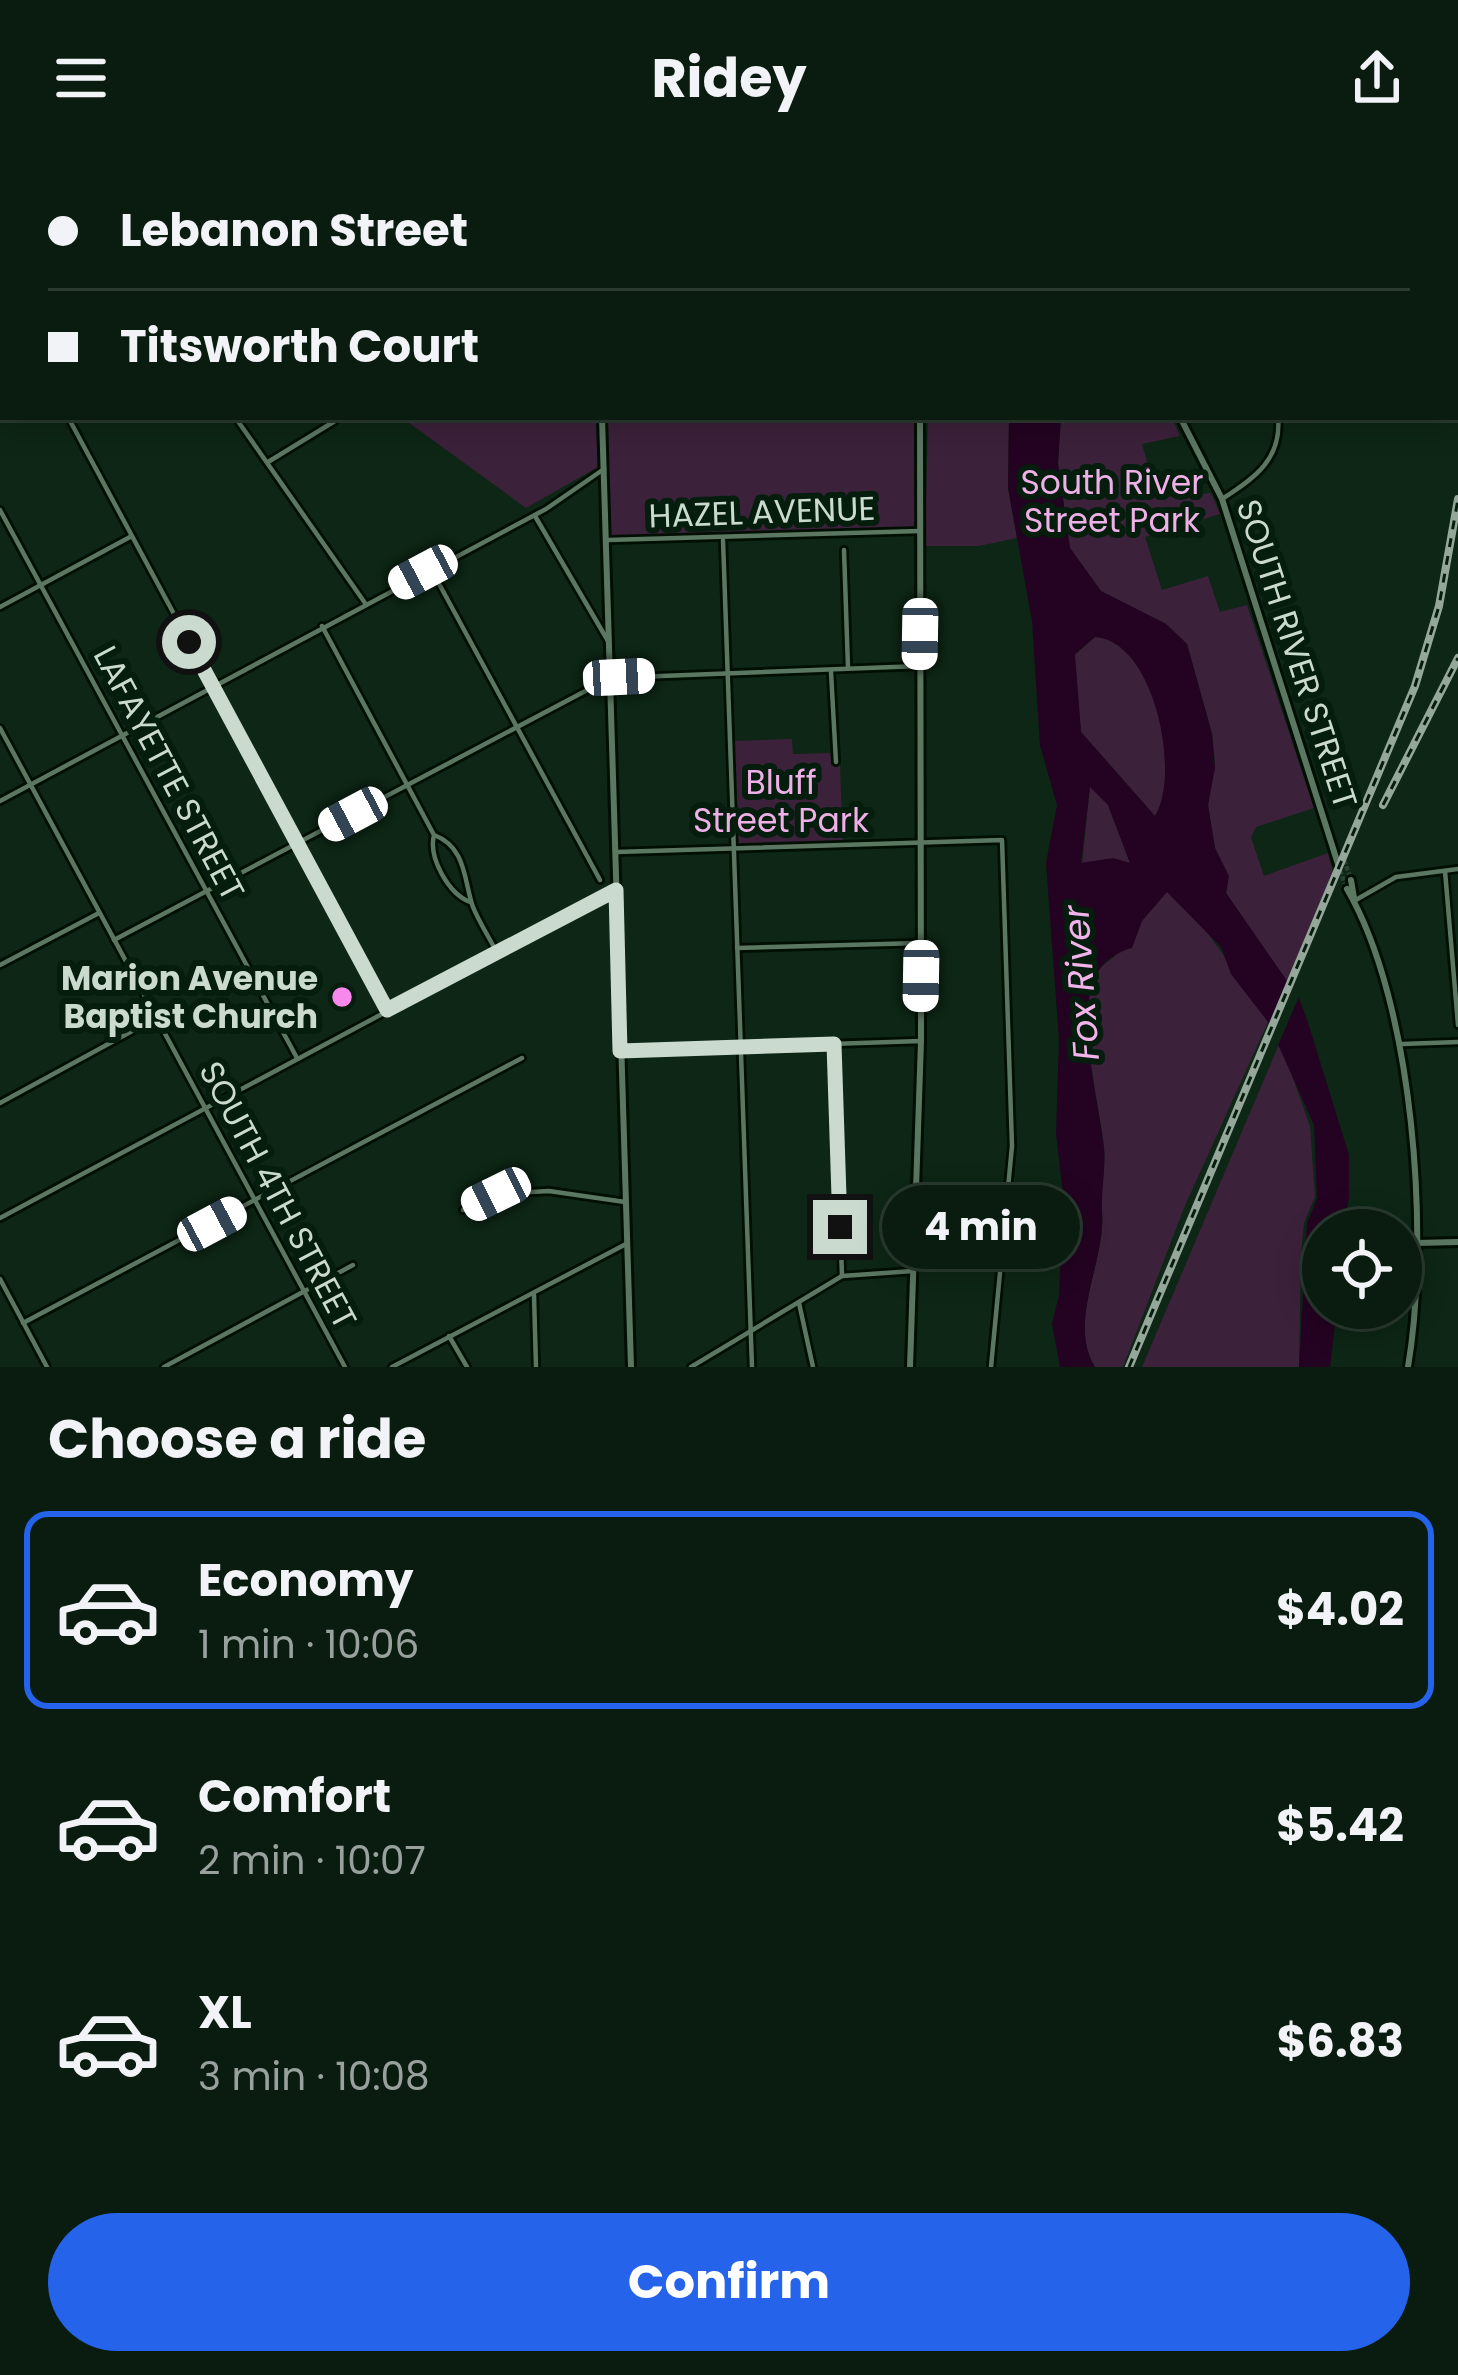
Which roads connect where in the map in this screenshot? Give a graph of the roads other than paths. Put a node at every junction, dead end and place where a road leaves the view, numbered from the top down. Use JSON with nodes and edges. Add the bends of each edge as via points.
{"nodes":[{"id":1,"x":70,"y":420,"type":"edge"},
{"id":2,"x":237,"y":420,"type":"edge"},
{"id":3,"x":602,"y":420,"type":"edge"},
{"id":4,"x":920,"y":420,"type":"edge"},
{"id":5,"x":1182,"y":420,"type":"edge"},
{"id":6,"x":1278,"y":420,"type":"edge"},
{"id":7,"x":335,"y":421,"type":"dead end"},
{"id":8,"x":267,"y":462,"type":"junction"},
{"id":9,"x":604,"y":470,"type":"junction"},
{"id":10,"x":1222,"y":499,"type":"junction"},
{"id":11,"x":0,"y":510,"type":"edge"},
{"id":12,"x":534,"y":514,"type":"junction"},
{"id":13,"x":920,"y":531,"type":"junction"},
{"id":14,"x":130,"y":537,"type":"junction"},
{"id":15,"x":605,"y":540,"type":"junction"},
{"id":16,"x":723,"y":544,"type":"junction"},
{"id":17,"x":844,"y":550,"type":"dead end"},
{"id":18,"x":430,"y":568,"type":"junction"},
{"id":19,"x":42,"y":585,"type":"junction"},
{"id":20,"x":365,"y":603,"type":"junction"},
{"id":21,"x":0,"y":607,"type":"edge"},
{"id":22,"x":322,"y":626,"type":"junction"},
{"id":23,"x":608,"y":641,"type":"junction"},
{"id":24,"x":920,"y":665,"type":"junction"},
{"id":25,"x":848,"y":668,"type":"junction"},
{"id":26,"x":831,"y":670,"type":"junction"},
{"id":27,"x":731,"y":673,"type":"junction"},
{"id":28,"x":610,"y":678,"type":"junction"},
{"id":29,"x":213,"y":685,"type":"junction"},
{"id":30,"x":516,"y":726,"type":"junction"},
{"id":31,"x":0,"y":728,"type":"edge"},
{"id":32,"x":123,"y":735,"type":"junction"},
{"id":33,"x":836,"y":762,"type":"dead end"},
{"id":34,"x":406,"y":784,"type":"junction"},
{"id":35,"x":31,"y":785,"type":"junction"},
{"id":36,"x":0,"y":802,"type":"edge"},
{"id":37,"x":434,"y":835,"type":"junction"},
{"id":38,"x":919,"y":842,"type":"junction"},
{"id":39,"x":1334,"y":843,"type":"junction"},
{"id":40,"x":298,"y":844,"type":"junction"},
{"id":41,"x":734,"y":849,"type":"junction"},
{"id":42,"x":616,"y":852,"type":"junction"},
{"id":43,"x":1342,"y":854,"type":"tunnel mouth"},
{"id":44,"x":1338,"y":864,"type":"tunnel mouth"},
{"id":45,"x":1458,"y":869,"type":"edge"},
{"id":46,"x":1445,"y":871,"type":"junction"},
{"id":47,"x":600,"y":880,"type":"dead end"},
{"id":48,"x":1351,"y":880,"type":"tunnel mouth"},
{"id":49,"x":1347,"y":889,"type":"tunnel mouth"},
{"id":50,"x":616,"y":890,"type":"junction"},
{"id":51,"x":205,"y":893,"type":"junction"},
{"id":52,"x":1354,"y":901,"type":"junction"},
{"id":53,"x":470,"y":902,"type":"junction"},
{"id":54,"x":99,"y":913,"type":"junction"},
{"id":55,"x":114,"y":940,"type":"junction"},
{"id":56,"x":921,"y":943,"type":"junction"},
{"id":57,"x":737,"y":948,"type":"junction"},
{"id":58,"x":496,"y":951,"type":"junction"},
{"id":59,"x":0,"y":964,"type":"edge"},
{"id":60,"x":387,"y":1010,"type":"junction"},
{"id":61,"x":156,"y":1018,"type":"junction"},
{"id":62,"x":1458,"y":1025,"type":"edge"},
{"id":63,"x":921,"y":1041,"type":"junction"},
{"id":64,"x":1458,"y":1042,"type":"edge"},
{"id":65,"x":834,"y":1044,"type":"junction"},
{"id":66,"x":1402,"y":1044,"type":"junction"},
{"id":67,"x":740,"y":1046,"type":"junction"},
{"id":68,"x":620,"y":1051,"type":"junction"},
{"id":69,"x":297,"y":1058,"type":"junction"},
{"id":70,"x":522,"y":1058,"type":"dead end"},
{"id":71,"x":0,"y":1103,"type":"edge"},
{"id":72,"x":204,"y":1107,"type":"junction"},
{"id":73,"x":254,"y":1201,"type":"junction"},
{"id":74,"x":625,"y":1202,"type":"junction"},
{"id":75,"x":1413,"y":1209,"type":"edge"},
{"id":76,"x":463,"y":1210,"type":"dead end"},
{"id":77,"x":0,"y":1218,"type":"edge"},
{"id":78,"x":1458,"y":1242,"type":"edge"},
{"id":79,"x":1422,"y":1243,"type":"edge"},
{"id":80,"x":626,"y":1244,"type":"junction"},
{"id":81,"x":353,"y":1265,"type":"dead end"},
{"id":82,"x":913,"y":1271,"type":"junction"},
{"id":83,"x":842,"y":1276,"type":"junction"},
{"id":84,"x":0,"y":1279,"type":"edge"},
{"id":85,"x":303,"y":1292,"type":"junction"},
{"id":86,"x":534,"y":1292,"type":"junction"},
{"id":87,"x":799,"y":1304,"type":"junction"},
{"id":88,"x":23,"y":1323,"type":"junction"},
{"id":89,"x":1414,"y":1329,"type":"edge"},
{"id":90,"x":749,"y":1334,"type":"junction"},
{"id":91,"x":449,"y":1336,"type":"junction"},
{"id":92,"x":47,"y":1367,"type":"edge"},
{"id":93,"x":164,"y":1367,"type":"edge"},
{"id":94,"x":345,"y":1367,"type":"edge"},
{"id":95,"x":392,"y":1367,"type":"edge"},
{"id":96,"x":467,"y":1367,"type":"edge"},
{"id":97,"x":536,"y":1367,"type":"edge"},
{"id":98,"x":631,"y":1367,"type":"edge"},
{"id":99,"x":691,"y":1367,"type":"edge"},
{"id":100,"x":752,"y":1367,"type":"edge"},
{"id":101,"x":813,"y":1367,"type":"edge"},
{"id":102,"x":910,"y":1367,"type":"edge"},
{"id":103,"x":991,"y":1367,"type":"edge"},
{"id":104,"x":1408,"y":1367,"type":"edge"}],
"edges":[{"from":1,"to":14,"type":"street"},
{"from":2,"to":8,"type":"street"},
{"from":3,"to":9,"type":"street"},
{"from":4,"to":13,"type":"street"},
{"from":5,"to":10,"type":"street","name":"SOUTH RIVER STREET"},
{"from":6,"to":10,"type":"street","via":[[1271,461]]},
{"from":7,"to":8,"type":"street"},
{"from":8,"to":20,"type":"street"},
{"from":9,"to":12,"type":"street"},
{"from":9,"to":15,"type":"street"},
{"from":10,"to":39,"type":"street","name":"SOUTH RIVER STREET"},
{"from":11,"to":19,"type":"street","name":"LAFAYETTE STREET"},
{"from":12,"to":18,"type":"street"},
{"from":12,"to":23,"type":"street"},
{"from":13,"to":16,"type":"street","name":"HAZEL AVENUE"},
{"from":13,"to":24,"type":"street"},
{"from":14,"to":19,"type":"street"},
{"from":14,"to":29,"type":"street"},
{"from":15,"to":16,"type":"street","name":"HAZEL AVENUE"},
{"from":15,"to":23,"type":"street"},
{"from":16,"to":27,"type":"street"},
{"from":17,"to":25,"type":"street"},
{"from":18,"to":20,"type":"street"},
{"from":18,"to":30,"type":"street"},
{"from":19,"to":21,"type":"street"},
{"from":19,"to":32,"type":"street","name":"LAFAYETTE STREET"},
{"from":20,"to":22,"type":"street"},
{"from":22,"to":29,"type":"street"},
{"from":22,"to":34,"type":"street"},
{"from":23,"to":28,"type":"street"},
{"from":24,"to":25,"type":"street"},
{"from":24,"to":38,"type":"street"},
{"from":25,"to":26,"type":"street"},
{"from":26,"to":27,"type":"street"},
{"from":26,"to":33,"type":"street"},
{"from":27,"to":28,"type":"street"},
{"from":27,"to":41,"type":"street"},
{"from":28,"to":30,"type":"street"},
{"from":28,"to":42,"type":"street"},
{"from":29,"to":32,"type":"street"},
{"from":29,"to":40,"type":"street"},
{"from":30,"to":34,"type":"street"},
{"from":30,"to":47,"type":"street"},
{"from":31,"to":35,"type":"street","name":"SOUTH 4TH STREET"},
{"from":32,"to":35,"type":"street"},
{"from":32,"to":51,"type":"street","name":"LAFAYETTE STREET"},
{"from":34,"to":37,"type":"street"},
{"from":34,"to":40,"type":"street"},
{"from":35,"to":36,"type":"street"},
{"from":35,"to":54,"type":"street","name":"SOUTH 4TH STREET"},
{"from":37,"to":53,"type":"street","via":[[451,846],[471,882]]},
{"from":37,"to":53,"type":"street","via":[[433,854],[454,894]]},
{"from":38,"to":41,"type":"street"},
{"from":38,"to":56,"type":"street"},
{"from":38,"to":103,"type":"street","via":[[1002,840],[1012,1146]]},
{"from":39,"to":43,"type":"street","name":"SOUTH RIVER STREET"},
{"from":39,"to":44,"type":"street","name":"SOUTH RIVER STREET"},
{"from":40,"to":51,"type":"street"},
{"from":40,"to":60,"type":"street"},
{"from":41,"to":42,"type":"street"},
{"from":41,"to":57,"type":"street"},
{"from":42,"to":50,"type":"street"},
{"from":45,"to":46,"type":"street"},
{"from":46,"to":52,"type":"street","via":[[1391,878]]},
{"from":46,"to":62,"type":"street"},
{"from":48,"to":52,"type":"street"},
{"from":49,"to":52,"type":"street"},
{"from":50,"to":58,"type":"street"},
{"from":50,"to":68,"type":"street"},
{"from":51,"to":55,"type":"street"},
{"from":51,"to":69,"type":"street","name":"LAFAYETTE STREET"},
{"from":52,"to":66,"type":"street"},
{"from":53,"to":58,"type":"street"},
{"from":54,"to":55,"type":"street","name":"SOUTH 4TH STREET"},
{"from":54,"to":59,"type":"street"},
{"from":55,"to":61,"type":"street","name":"SOUTH 4TH STREET"},
{"from":56,"to":57,"type":"street"},
{"from":56,"to":63,"type":"street"},
{"from":57,"to":67,"type":"street"},
{"from":58,"to":60,"type":"street"},
{"from":60,"to":69,"type":"street"},
{"from":61,"to":71,"type":"street"},
{"from":61,"to":72,"type":"street","name":"SOUTH 4TH STREET"},
{"from":63,"to":65,"type":"street"},
{"from":63,"to":82,"type":"street"},
{"from":64,"to":66,"type":"street"},
{"from":65,"to":67,"type":"street"},
{"from":65,"to":83,"type":"street"},
{"from":66,"to":75,"type":"street"},
{"from":67,"to":68,"type":"street"},
{"from":67,"to":90,"type":"street"},
{"from":68,"to":74,"type":"street"},
{"from":69,"to":72,"type":"street"},
{"from":70,"to":73,"type":"street"},
{"from":72,"to":73,"type":"street","name":"SOUTH 4TH STREET"},
{"from":72,"to":77,"type":"street"},
{"from":73,"to":85,"type":"street","name":"SOUTH 4TH STREET"},
{"from":73,"to":88,"type":"street"},
{"from":74,"to":76,"type":"street","via":[[589,1192],[531,1192],[496,1194]]},
{"from":74,"to":80,"type":"street"},
{"from":78,"to":79,"type":"street"},
{"from":80,"to":86,"type":"street"},
{"from":80,"to":98,"type":"street"},
{"from":81,"to":85,"type":"street"},
{"from":82,"to":83,"type":"street"},
{"from":82,"to":102,"type":"street"},
{"from":83,"to":87,"type":"street"},
{"from":84,"to":88,"type":"street"},
{"from":85,"to":93,"type":"street"},
{"from":85,"to":94,"type":"street","name":"SOUTH 4TH STREET"},
{"from":86,"to":91,"type":"street"},
{"from":86,"to":97,"type":"street"},
{"from":87,"to":90,"type":"street"},
{"from":87,"to":101,"type":"street"},
{"from":88,"to":92,"type":"street"},
{"from":89,"to":104,"type":"street"},
{"from":90,"to":99,"type":"street"},
{"from":90,"to":100,"type":"street"},
{"from":91,"to":95,"type":"street"},
{"from":91,"to":96,"type":"street"}]}
